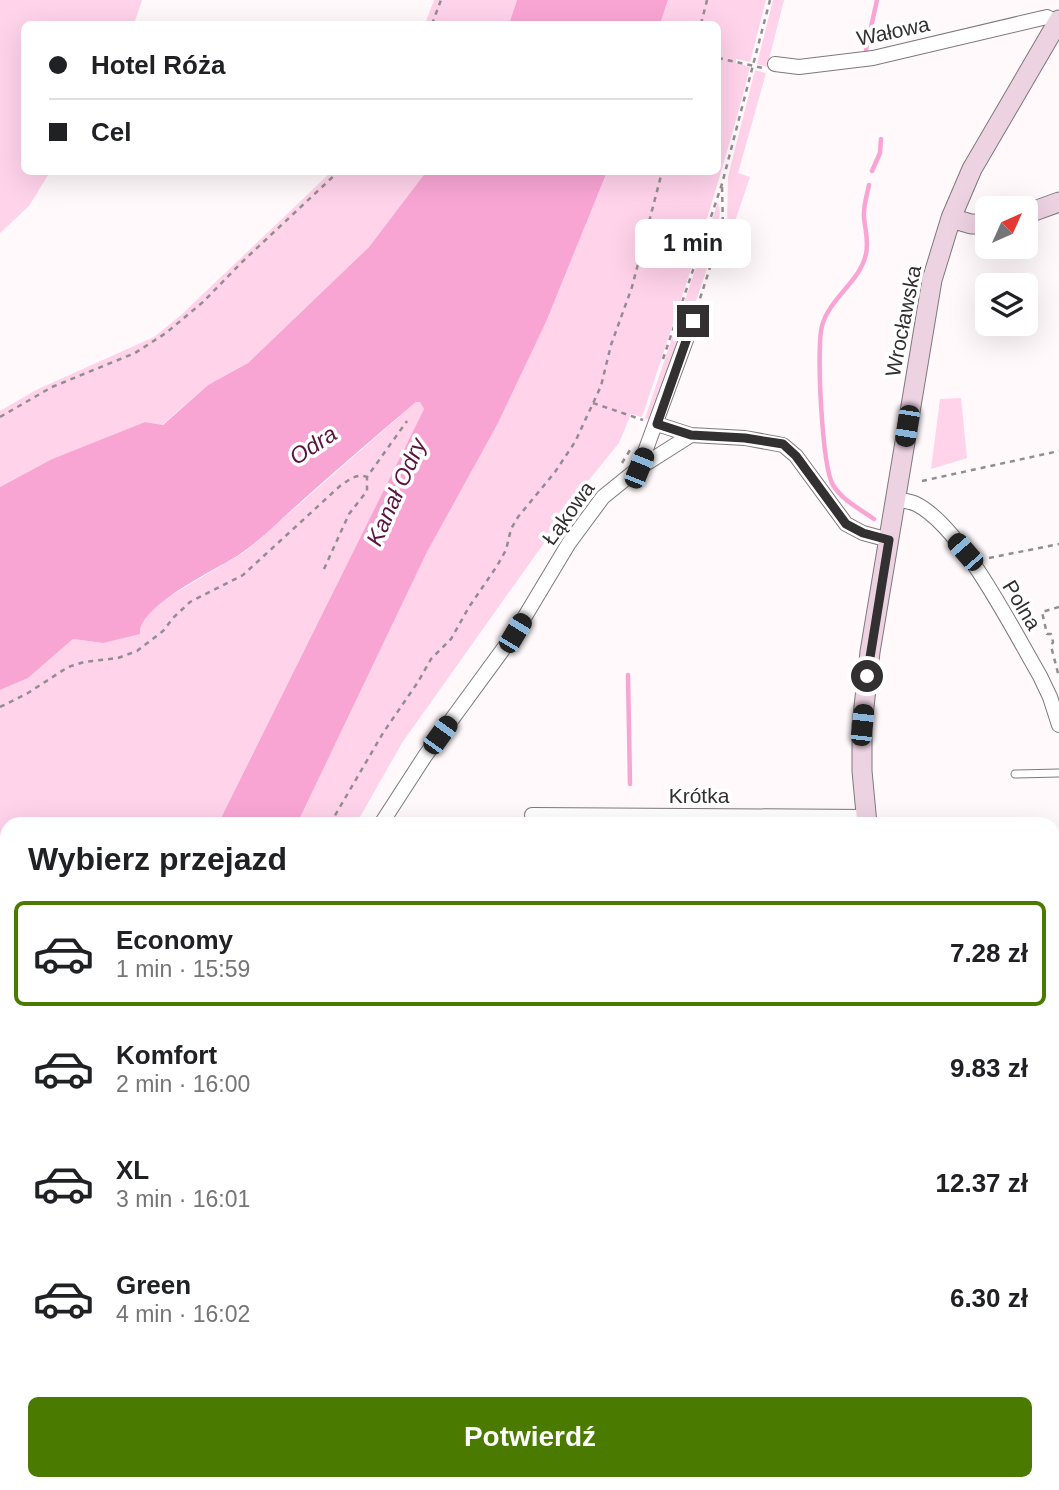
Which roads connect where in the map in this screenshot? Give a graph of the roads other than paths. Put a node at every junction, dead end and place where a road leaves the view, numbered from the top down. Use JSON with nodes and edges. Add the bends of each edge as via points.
{"nodes":[{"id":1,"x":1058,"y":22,"type":"edge"},
{"id":2,"x":775,"y":64,"type":"dead end"},
{"id":3,"x":1059,"y":202,"type":"edge"},
{"id":4,"x":1038,"y":210,"type":"edge"},
{"id":5,"x":951,"y":218,"type":"junction"},
{"id":6,"x":975,"y":224,"type":"edge"},
{"id":7,"x":693,"y":321,"type":"road end"},
{"id":8,"x":650,"y":422,"type":"junction"},
{"id":9,"x":691,"y":435,"type":"junction"},
{"id":10,"x":639,"y":468,"type":"junction"},
{"id":11,"x":895,"y":499,"type":"junction"},
{"id":12,"x":889,"y":540,"type":"junction"},
{"id":13,"x":1059,"y":725,"type":"edge"},
{"id":14,"x":1059,"y":773,"type":"edge"},
{"id":15,"x":1014,"y":774,"type":"dead end"},
{"id":16,"x":532,"y":815,"type":"dead end"},
{"id":17,"x":386,"y":817,"type":"edge"},
{"id":18,"x":574,"y":817,"type":"edge"},
{"id":19,"x":867,"y":817,"type":"edge"}],
"edges":[{"from":1,"to":2,"type":"street","name":"Wałowa","via":[[1047,17],[873,58],[799,67]]},
{"from":1,"to":5,"type":"main road","name":"Wrocławska","via":[[972,169]]},
{"from":3,"to":4,"type":"main road"},
{"from":5,"to":6,"type":"main road"},
{"from":5,"to":11,"type":"main road","name":"Wrocławska","via":[[932,280]]},
{"from":7,"to":8,"type":"street","name":"Łąkowa"},
{"from":8,"to":9,"type":"street"},
{"from":8,"to":10,"type":"street","name":"Łąkowa"},
{"from":9,"to":10,"type":"street"},
{"from":9,"to":12,"type":"street","via":[[783,444],[846,524]]},
{"from":10,"to":17,"type":"street","name":"Łąkowa","via":[[603,497],[569,543],[515,633]]},
{"from":11,"to":12,"type":"main road","name":"Wrocławska"},
{"from":11,"to":13,"type":"street","name":"Polna","via":[[915,504],[935,517],[965,552],[1040,676]]},
{"from":12,"to":19,"type":"main road","name":"Wrocławska","via":[[862,725]]},
{"from":14,"to":15,"type":"lane"},
{"from":16,"to":18,"type":"street","name":"Krótka"}]}
